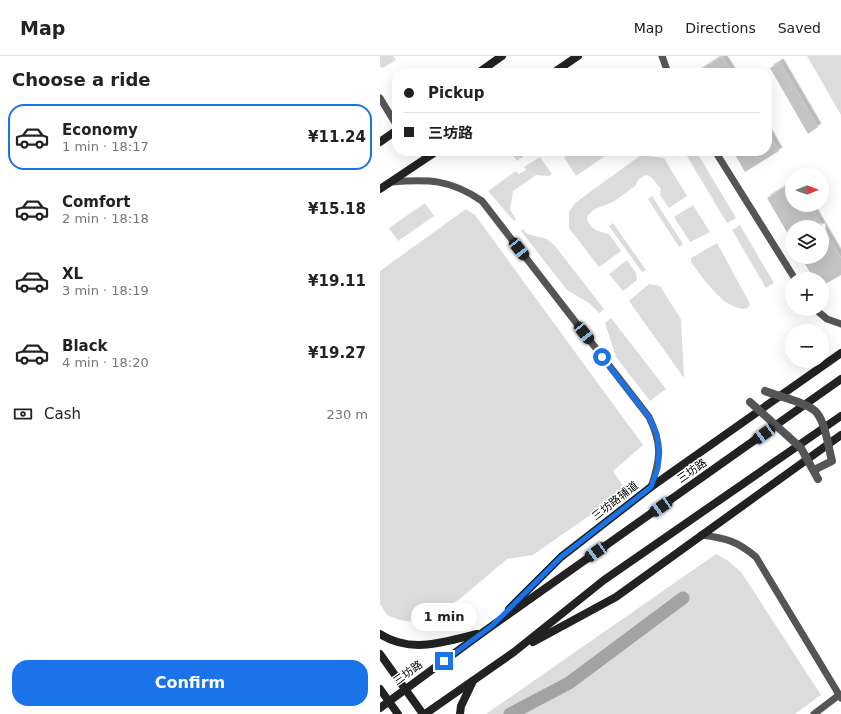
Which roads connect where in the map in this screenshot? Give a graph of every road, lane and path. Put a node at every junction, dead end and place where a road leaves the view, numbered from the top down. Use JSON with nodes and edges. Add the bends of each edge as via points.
{"nodes":[{"id":1,"x":502,"y":56,"type":"edge"},
{"id":2,"x":578,"y":56,"type":"edge"},
{"id":3,"x":662,"y":56,"type":"edge"},
{"id":4,"x":485,"y":68,"type":"edge"},
{"id":5,"x":560,"y":68,"type":"edge"},
{"id":6,"x":666,"y":68,"type":"edge"},
{"id":7,"x":380,"y":98,"type":"edge"},
{"id":8,"x":392,"y":118,"type":"edge"},
{"id":9,"x":392,"y":134,"type":"edge"},
{"id":10,"x":380,"y":142,"type":"edge"},
{"id":11,"x":430,"y":156,"type":"edge"},
{"id":12,"x":718,"y":156,"type":"edge"},
{"id":13,"x":391,"y":182,"type":"junction"},
{"id":14,"x":380,"y":189,"type":"edge"},
{"id":15,"x":791,"y":272,"type":"edge"},
{"id":16,"x":823,"y":316,"type":"edge"},
{"id":17,"x":841,"y":324,"type":"edge"},
{"id":18,"x":841,"y":353,"type":"edge"},
{"id":19,"x":841,"y":379,"type":"edge"},
{"id":20,"x":765,"y":391,"type":"dead end"},
{"id":21,"x":750,"y":402,"type":"dead end"},
{"id":22,"x":841,"y":416,"type":"edge"},
{"id":23,"x":841,"y":435,"type":"edge"},
{"id":24,"x":814,"y":470,"type":"junction"},
{"id":25,"x":818,"y":479,"type":"dead end"},
{"id":26,"x":651,"y":487,"type":"junction"},
{"id":27,"x":701,"y":535,"type":"junction"},
{"id":28,"x":493,"y":625,"type":"junction"},
{"id":29,"x":482,"y":632,"type":"junction"},
{"id":30,"x":380,"y":634,"type":"edge"},
{"id":31,"x":514,"y":652,"type":"junction"},
{"id":32,"x":380,"y":654,"type":"edge"},
{"id":33,"x":473,"y":680,"type":"junction"},
{"id":34,"x":380,"y":689,"type":"edge"},
{"id":35,"x":405,"y":689,"type":"junction"},
{"id":36,"x":840,"y":697,"type":"edge"},
{"id":37,"x":389,"y":701,"type":"junction"},
{"id":38,"x":380,"y":708,"type":"edge"},
{"id":39,"x":398,"y":714,"type":"edge"},
{"id":40,"x":424,"y":714,"type":"edge"},
{"id":41,"x":460,"y":714,"type":"edge"},
{"id":42,"x":814,"y":714,"type":"edge"}],
"edges":[{"from":1,"to":4,"type":"main road"},
{"from":2,"to":5,"type":"main road"},
{"from":3,"to":6,"type":"lane"},
{"from":7,"to":8,"type":"lane"},
{"from":9,"to":10,"type":"main road"},
{"from":11,"to":13,"type":"main road"},
{"from":12,"to":15,"type":"lane"},
{"from":13,"to":14,"type":"main road"},
{"from":13,"to":26,"type":"lane","via":[[441,182],[467,191],[482,201],[649,417],[657,434],[659,450],[658,468]]},
{"from":16,"to":17,"type":"lane"},
{"from":18,"to":26,"type":"main road","name":"三坊路辅道"},
{"from":19,"to":28,"type":"main road","name":"三坊路"},
{"from":20,"to":24,"type":"street","bridge":true,"via":[[816,412],[832,461]]},
{"from":21,"to":24,"type":"street","bridge":true,"via":[[801,448]]},
{"from":22,"to":31,"type":"main road","via":[[604,580]]},
{"from":23,"to":27,"type":"main road"},
{"from":24,"to":25,"type":"street","bridge":true},
{"from":26,"to":28,"type":"main road","name":"三坊路辅道","via":[[561,557]]},
{"from":27,"to":31,"type":"main road","via":[[616,597]]},
{"from":27,"to":36,"type":"lane","via":[[740,544],[756,557]]},
{"from":28,"to":29,"type":"main road","name":"三坊路"},
{"from":29,"to":30,"type":"main road","via":[[427,646],[410,645]]},
{"from":29,"to":35,"type":"main road","name":"三坊路"},
{"from":31,"to":33,"type":"main road"},
{"from":32,"to":35,"type":"main road"},
{"from":33,"to":40,"type":"main road"},
{"from":33,"to":41,"type":"main road"},
{"from":34,"to":37,"type":"main road"},
{"from":35,"to":37,"type":"main road","name":"三坊路"},
{"from":35,"to":40,"type":"main road"},
{"from":36,"to":42,"type":"lane"},
{"from":37,"to":38,"type":"main road","name":"三坊路"},
{"from":37,"to":39,"type":"main road"}]}
